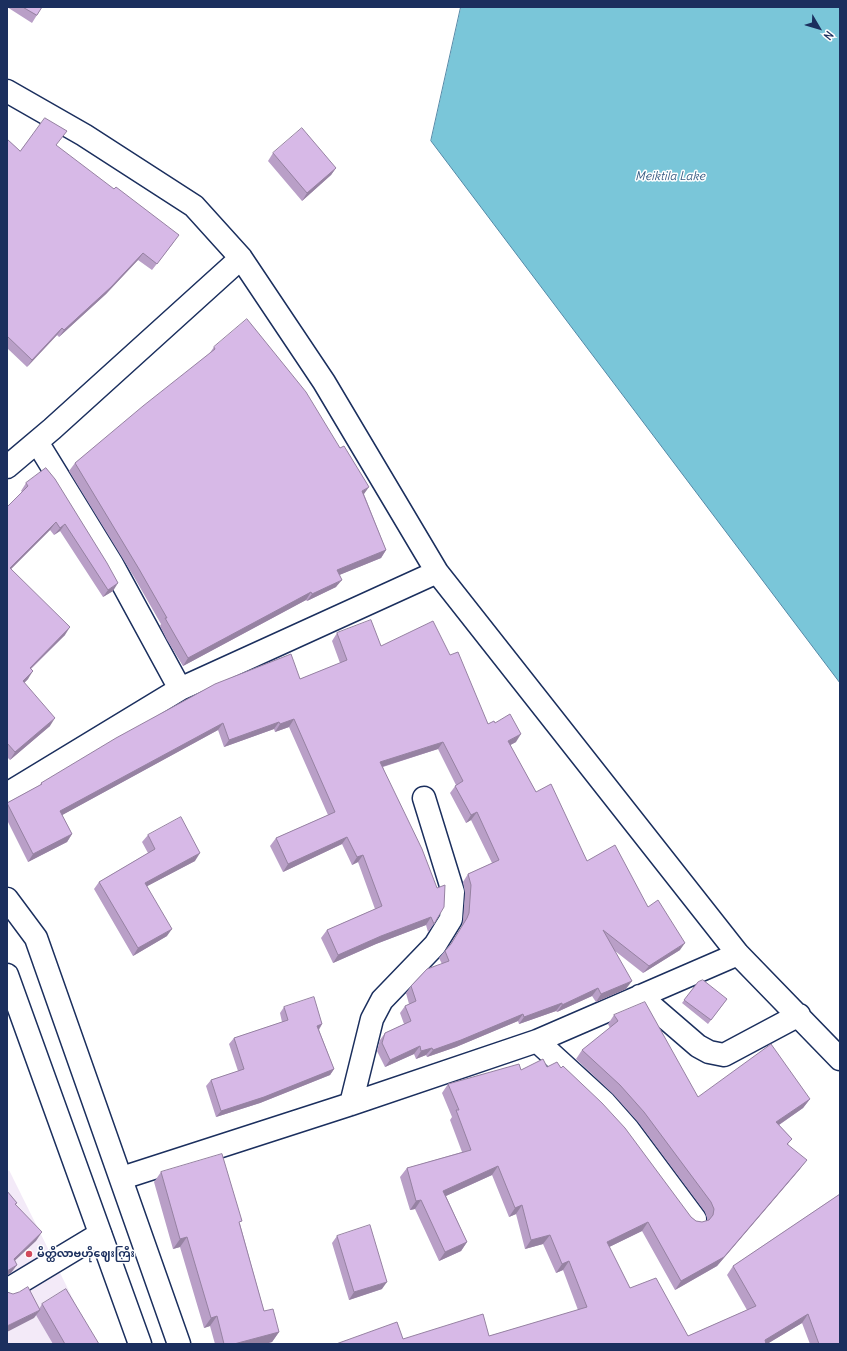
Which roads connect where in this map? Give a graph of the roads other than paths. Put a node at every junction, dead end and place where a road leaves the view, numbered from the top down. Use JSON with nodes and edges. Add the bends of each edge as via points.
{"nodes":[{"id":1,"x":7,"y":91,"type":"edge"},
{"id":2,"x":241,"y":258,"type":"junction"},
{"id":3,"x":37,"y":442,"type":"junction"},
{"id":4,"x":7,"y":468,"type":"edge"},
{"id":5,"x":437,"y":572,"type":"junction"},
{"id":6,"x":180,"y":688,"type":"junction"},
{"id":7,"x":7,"y":794,"type":"edge"},
{"id":8,"x":424,"y":798,"type":"dead end"},
{"id":9,"x":7,"y":899,"type":"edge"},
{"id":10,"x":738,"y":954,"type":"junction"},
{"id":11,"x":7,"y":975,"type":"edge"},
{"id":12,"x":640,"y":996,"type":"junction"},
{"id":13,"x":799,"y":1015,"type":"junction"},
{"id":14,"x":536,"y":1041,"type":"junction"},
{"id":15,"x":840,"y":1059,"type":"edge"},
{"id":16,"x":351,"y":1104,"type":"junction"},
{"id":17,"x":122,"y":1178,"type":"junction"},
{"id":18,"x":695,"y":1219,"type":"edge"},
{"id":19,"x":100,"y":1234,"type":"junction"},
{"id":20,"x":7,"y":1290,"type":"edge"},
{"id":21,"x":140,"y":1344,"type":"edge"},
{"id":22,"x":179,"y":1344,"type":"edge"}],
"edges":[{"from":1,"to":2,"type":"main road","via":[[84,135],[194,206]]},
{"from":2,"to":3,"type":"main road"},
{"from":2,"to":5,"type":"main road","via":[[324,382]]},
{"from":3,"to":4,"type":"main road"},
{"from":3,"to":6,"type":"main road","via":[[112,564]]},
{"from":5,"to":6,"type":"main road"},
{"from":5,"to":10,"type":"main road"},
{"from":6,"to":7,"type":"main road"},
{"from":8,"to":16,"type":"main road","via":[[453,892],[451,919],[435,945],[382,1000],[372,1019]]},
{"from":9,"to":17,"type":"main road","via":[[36,938]]},
{"from":10,"to":12,"type":"main road"},
{"from":10,"to":13,"type":"main road"},
{"from":11,"to":19,"type":"main road"},
{"from":12,"to":13,"type":"main road","via":[[698,1046],[709,1052],[724,1055]]},
{"from":12,"to":14,"type":"main road"},
{"from":13,"to":15,"type":"main road"},
{"from":14,"to":16,"type":"main road"},
{"from":14,"to":18,"type":"main road","via":[[605,1103],[628,1129]]},
{"from":16,"to":17,"type":"main road"},
{"from":17,"to":22,"type":"main road"},
{"from":19,"to":20,"type":"main road"},
{"from":19,"to":21,"type":"main road"}]}
